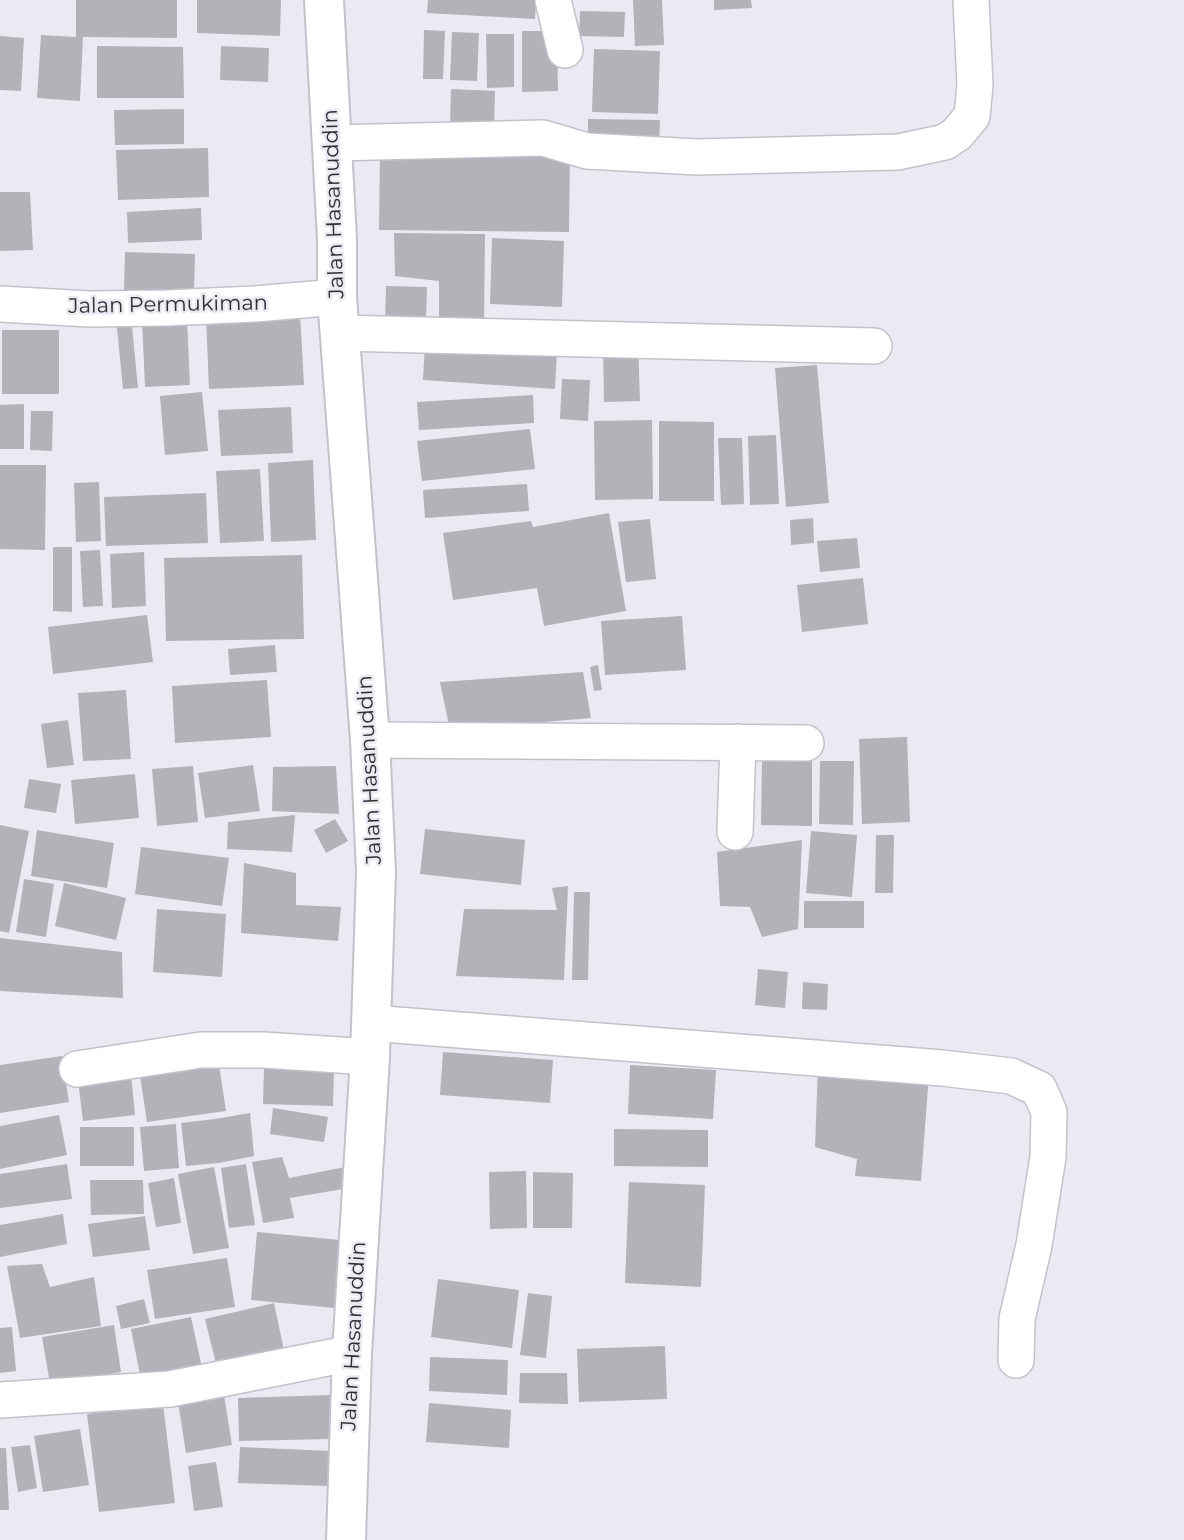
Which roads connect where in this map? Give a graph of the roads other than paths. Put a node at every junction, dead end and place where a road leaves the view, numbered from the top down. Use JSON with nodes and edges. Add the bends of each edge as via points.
{"nodes":[{"id":1,"x":324,"y":0,"type":"edge"},
{"id":2,"x":553,"y":0,"type":"edge"},
{"id":3,"x":971,"y":0,"type":"edge"},
{"id":4,"x":565,"y":50,"type":"dead end"},
{"id":5,"x":332,"y":143,"type":"junction"},
{"id":6,"x":0,"y":304,"type":"edge"},
{"id":7,"x":338,"y":315,"type":"junction"},
{"id":8,"x":874,"y":346,"type":"dead end"},
{"id":9,"x":370,"y":740,"type":"junction"},
{"id":10,"x":738,"y":742,"type":"junction"},
{"id":11,"x":806,"y":743,"type":"dead end"},
{"id":12,"x":735,"y":832,"type":"dead end"},
{"id":13,"x":371,"y":1040,"type":"junction"},
{"id":14,"x":77,"y":1069,"type":"dead end"},
{"id":15,"x":352,"y":1353,"type":"junction"},
{"id":16,"x":1016,"y":1360,"type":"dead end"},
{"id":17,"x":0,"y":1400,"type":"edge"},
{"id":18,"x":346,"y":1540,"type":"edge"}],
"edges":[{"from":1,"to":5,"type":"main road","name":"Jalan Hasanuddin"},
{"from":2,"to":4,"type":"street"},
{"from":3,"to":5,"type":"street","via":[[972,116],[945,142],[898,152],[697,157],[587,151],[543,138]]},
{"from":5,"to":7,"type":"main road","name":"Jalan Hasanuddin"},
{"from":6,"to":7,"type":"street","name":"Jalan Permukiman","via":[[89,309],[255,304]]},
{"from":7,"to":8,"type":"street","name":"Jalan Permukiman"},
{"from":7,"to":9,"type":"main road","name":"Jalan Hasanuddin"},
{"from":9,"to":10,"type":"street"},
{"from":9,"to":13,"type":"main road","name":"Jalan Hasanuddin","via":[[376,872]]},
{"from":10,"to":11,"type":"street"},
{"from":10,"to":12,"type":"street"},
{"from":13,"to":14,"type":"street","via":[[263,1050],[201,1050]]},
{"from":13,"to":15,"type":"main road","name":"Jalan Hasanuddin"},
{"from":13,"to":16,"type":"street","via":[[942,1068],[1011,1076],[1039,1089],[1049,1112],[1048,1157],[1017,1319]]},
{"from":15,"to":17,"type":"street","via":[[170,1389]]},
{"from":15,"to":18,"type":"main road","name":"Jalan Hasanuddin"}]}
